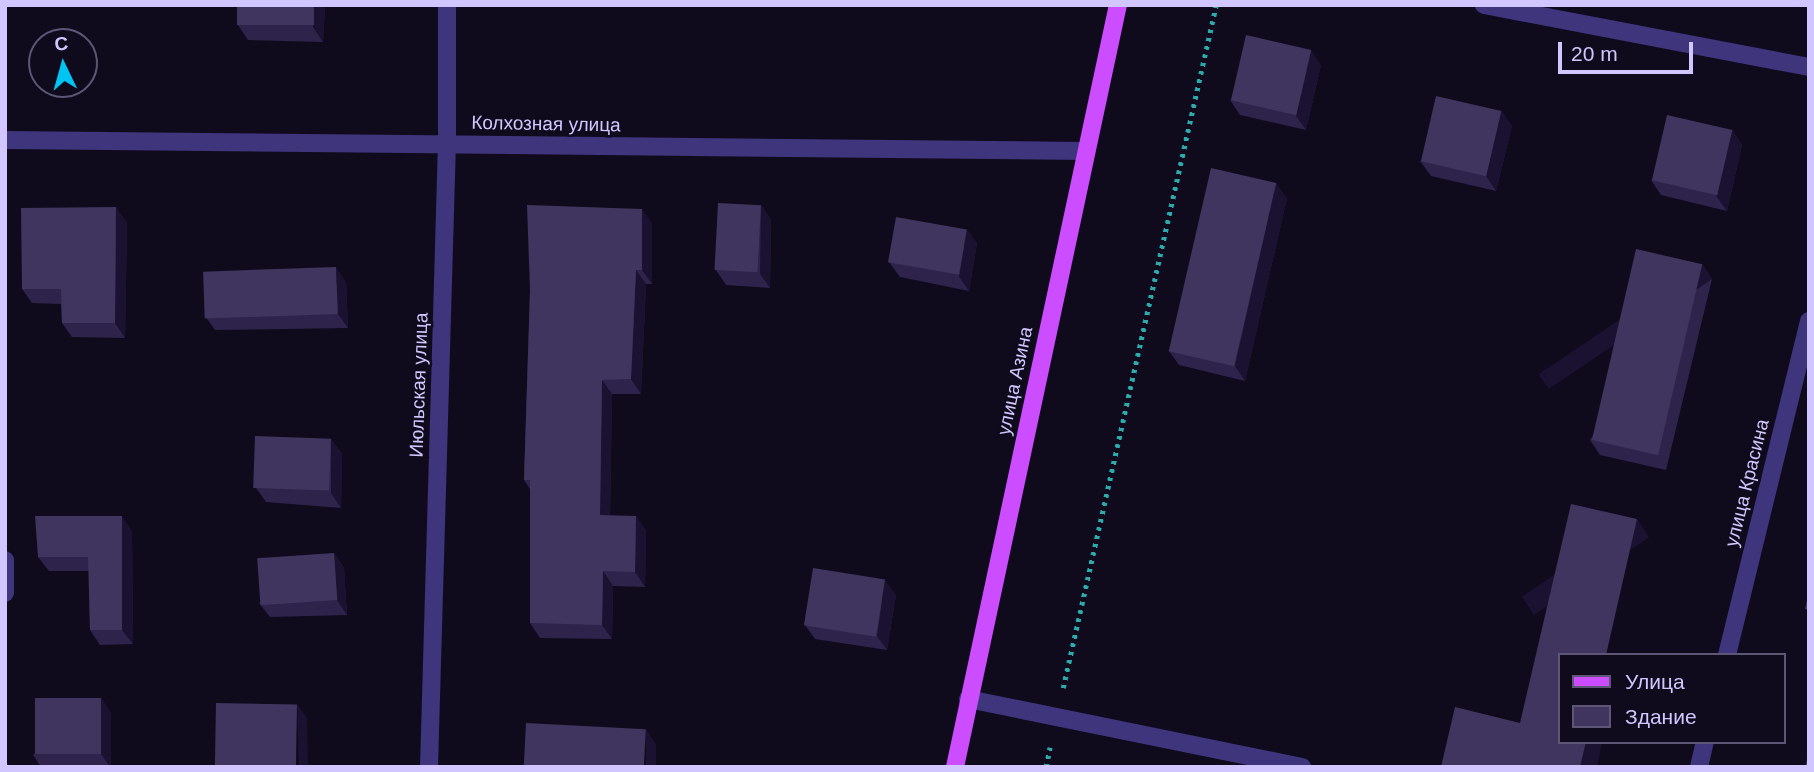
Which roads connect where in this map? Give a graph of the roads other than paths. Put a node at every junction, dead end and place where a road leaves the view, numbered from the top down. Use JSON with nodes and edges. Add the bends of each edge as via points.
{"nodes":[{"id":1,"x":447,"y":5,"type":"edge"},
{"id":2,"x":1118,"y":5,"type":"edge"},
{"id":3,"x":1484,"y":5,"type":"edge"},
{"id":4,"x":1809,"y":66,"type":"edge"},
{"id":5,"x":5,"y":140,"type":"edge"},
{"id":6,"x":447,"y":144,"type":"junction"},
{"id":7,"x":1086,"y":151,"type":"junction"},
{"id":8,"x":1809,"y":321,"type":"edge"},
{"id":9,"x":5,"y":560,"type":"edge"},
{"id":10,"x":5,"y":593,"type":"edge"},
{"id":11,"x":1727,"y":653,"type":"edge"},
{"id":12,"x":968,"y":699,"type":"junction"},
{"id":13,"x":1705,"y":744,"type":"edge"},
{"id":14,"x":429,"y":767,"type":"edge"},
{"id":15,"x":955,"y":767,"type":"edge"},
{"id":16,"x":1302,"y":767,"type":"edge"},
{"id":17,"x":1699,"y":767,"type":"edge"}],
"edges":[{"from":1,"to":6,"type":"street","name":"Июльская улица"},
{"from":2,"to":7,"type":"main road","name":"улица Азина"},
{"from":3,"to":4,"type":"street"},
{"from":5,"to":6,"type":"street","name":"Колхозная улица"},
{"from":6,"to":7,"type":"street","name":"Колхозная улица"},
{"from":6,"to":14,"type":"street","name":"Июльская улица"},
{"from":7,"to":12,"type":"main road","name":"улица Азина"},
{"from":8,"to":11,"type":"street","name":"улица Красина"},
{"from":9,"to":10,"type":"street"},
{"from":12,"to":15,"type":"main road","name":"улица Азина"},
{"from":12,"to":16,"type":"street"},
{"from":13,"to":17,"type":"street"}]}
